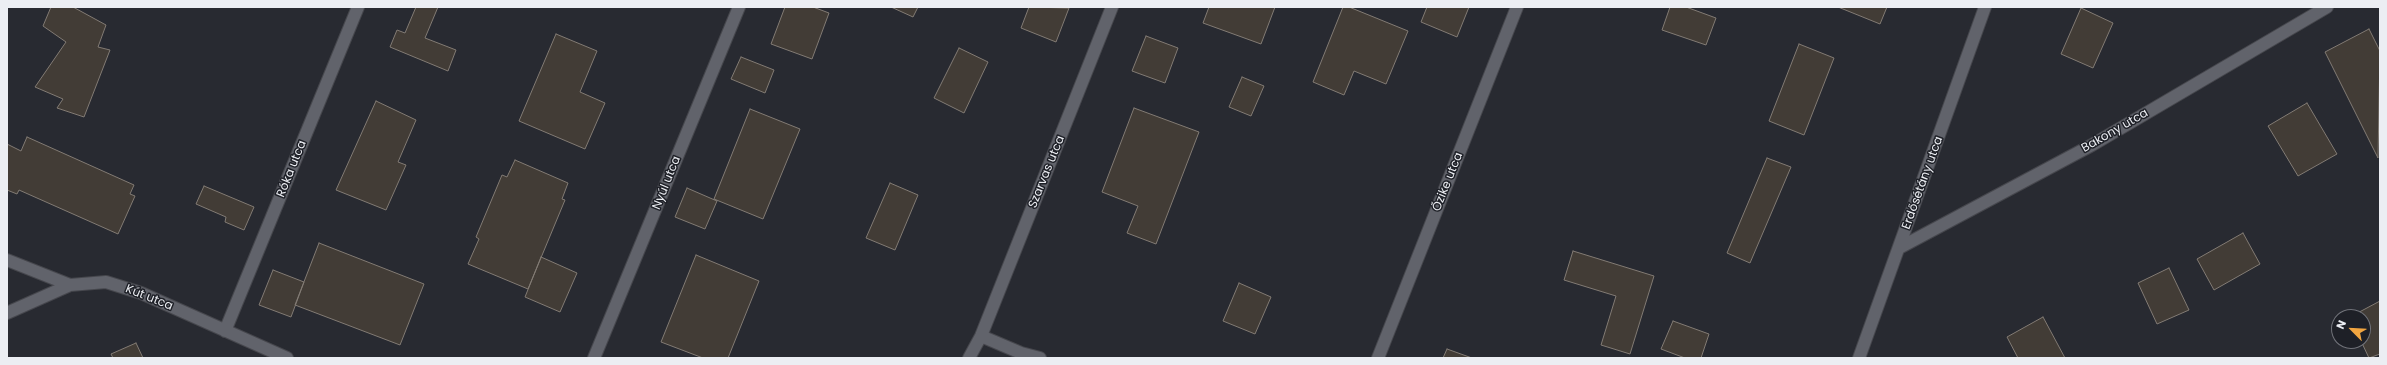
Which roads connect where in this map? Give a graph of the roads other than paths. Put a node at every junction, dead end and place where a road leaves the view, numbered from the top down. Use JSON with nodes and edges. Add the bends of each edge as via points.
{"nodes":[{"id":1,"x":358,"y":7,"type":"edge"},
{"id":2,"x":739,"y":7,"type":"edge"},
{"id":3,"x":1112,"y":7,"type":"edge"},
{"id":4,"x":1517,"y":7,"type":"edge"},
{"id":5,"x":1985,"y":7,"type":"edge"},
{"id":6,"x":2327,"y":7,"type":"edge"},
{"id":7,"x":1899,"y":248,"type":"junction"},
{"id":8,"x":7,"y":260,"type":"edge"},
{"id":9,"x":70,"y":285,"type":"junction"},
{"id":10,"x":7,"y":313,"type":"edge"},
{"id":11,"x":225,"y":331,"type":"junction"},
{"id":12,"x":981,"y":336,"type":"junction"},
{"id":13,"x":287,"y":358,"type":"edge"},
{"id":14,"x":594,"y":358,"type":"edge"},
{"id":15,"x":969,"y":358,"type":"edge"},
{"id":16,"x":1040,"y":358,"type":"edge"},
{"id":17,"x":1378,"y":358,"type":"edge"},
{"id":18,"x":1859,"y":358,"type":"edge"}],
"edges":[{"from":1,"to":11,"type":"street","name":"Róka utca"},
{"from":2,"to":14,"type":"street","name":"Nyúl utca"},
{"from":3,"to":12,"type":"street","name":"Szarvas utca"},
{"from":4,"to":17,"type":"street","name":"Őzike utca"},
{"from":5,"to":7,"type":"street","name":"Erdősétány utca"},
{"from":6,"to":7,"type":"street","name":"Bakony utca","via":[[2092,145]]},
{"from":7,"to":18,"type":"street","name":"Erdősétány utca"},
{"from":8,"to":9,"type":"street","name":"Kút utca"},
{"from":9,"to":10,"type":"street"},
{"from":9,"to":11,"type":"street","name":"Kút utca","via":[[106,282],[141,293]]},
{"from":11,"to":13,"type":"street","name":"Kút utca"},
{"from":12,"to":15,"type":"street","name":"Szarvas utca"},
{"from":12,"to":16,"type":"street"}]}
